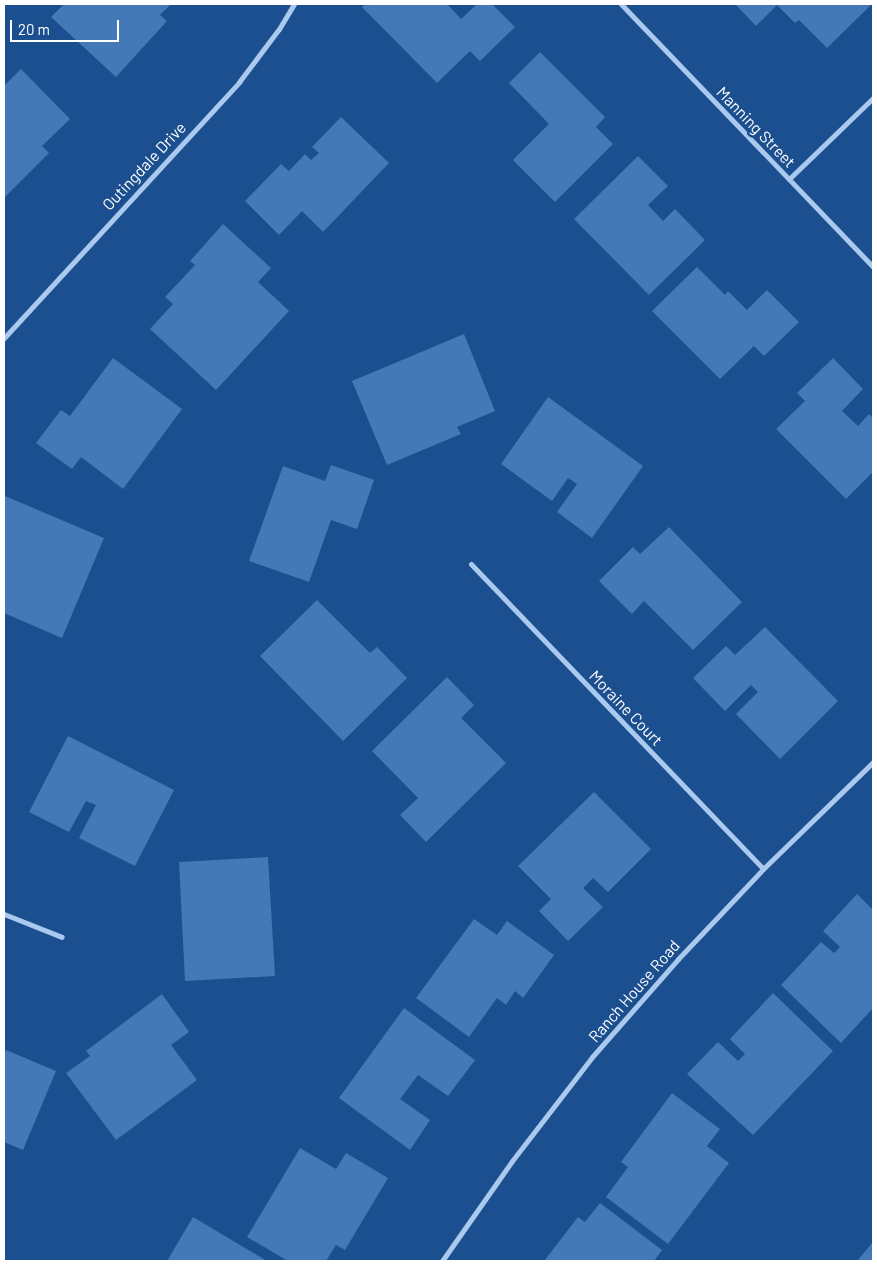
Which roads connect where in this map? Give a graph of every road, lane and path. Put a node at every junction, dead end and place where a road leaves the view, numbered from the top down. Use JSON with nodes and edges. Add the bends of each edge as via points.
{"nodes":[{"id":1,"x":294,"y":4,"type":"edge"},
{"id":2,"x":621,"y":4,"type":"edge"},
{"id":3,"x":873,"y":98,"type":"edge"},
{"id":4,"x":789,"y":179,"type":"junction"},
{"id":5,"x":873,"y":267,"type":"edge"},
{"id":6,"x":4,"y":338,"type":"edge"},
{"id":7,"x":471,"y":564,"type":"dead end"},
{"id":8,"x":873,"y":762,"type":"edge"},
{"id":9,"x":763,"y":869,"type":"junction"},
{"id":10,"x":4,"y":914,"type":"edge"},
{"id":11,"x":62,"y":937,"type":"dead end"},
{"id":12,"x":442,"y":1261,"type":"edge"}],
"edges":[{"from":1,"to":6,"type":"street","name":"Outingdale Drive","via":[[280,30],[239,82]]},
{"from":2,"to":4,"type":"street","name":"Manning Street"},
{"from":3,"to":4,"type":"street"},
{"from":4,"to":5,"type":"street","name":"Manning Street"},
{"from":7,"to":9,"type":"street","name":"Moraine Court"},
{"from":8,"to":9,"type":"street","name":"Ranch House Road"},
{"from":9,"to":12,"type":"street","name":"Ranch House Road","via":[[678,958],[592,1057],[512,1161]]},
{"from":10,"to":11,"type":"street"}]}
